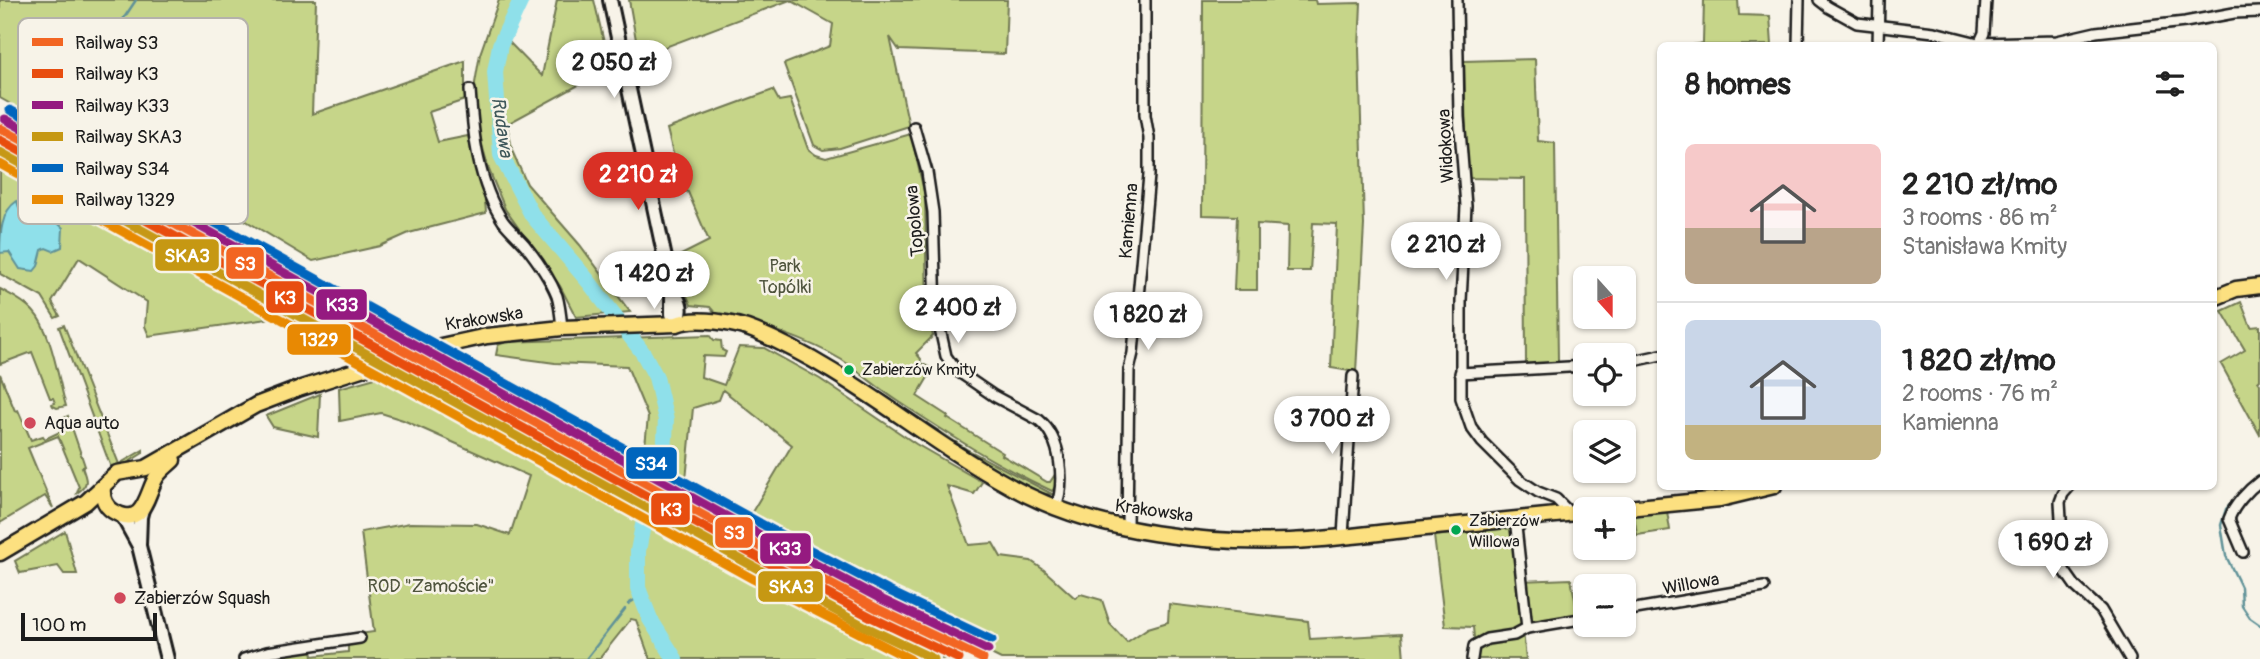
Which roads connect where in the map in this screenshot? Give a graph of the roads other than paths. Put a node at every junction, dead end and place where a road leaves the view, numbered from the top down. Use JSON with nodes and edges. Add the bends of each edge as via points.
{"nodes":[{"id":1,"x":610,"y":0,"type":"edge"},
{"id":2,"x":1145,"y":0,"type":"edge"},
{"id":3,"x":1457,"y":0,"type":"edge"},
{"id":4,"x":1799,"y":0,"type":"edge"},
{"id":5,"x":1819,"y":0,"type":"edge"},
{"id":6,"x":1879,"y":0,"type":"edge"},
{"id":7,"x":1986,"y":0,"type":"edge"},
{"id":8,"x":2260,"y":12,"type":"edge"},
{"id":9,"x":1878,"y":25,"type":"junction"},
{"id":10,"x":1798,"y":42,"type":"edge"},
{"id":11,"x":1878,"y":42,"type":"edge"},
{"id":12,"x":1971,"y":42,"type":"edge"},
{"id":13,"x":1980,"y":42,"type":"edge"},
{"id":14,"x":2030,"y":42,"type":"edge"},
{"id":15,"x":470,"y":90,"type":"dead end"},
{"id":16,"x":914,"y":128,"type":"dead end"},
{"id":17,"x":2260,"y":286,"type":"edge"},
{"id":18,"x":2217,"y":297,"type":"edge"},
{"id":19,"x":677,"y":324,"type":"junction"},
{"id":20,"x":562,"y":328,"type":"junction"},
{"id":21,"x":1657,"y":356,"type":"edge"},
{"id":22,"x":1636,"y":360,"type":"edge"},
{"id":23,"x":1573,"y":367,"type":"edge"},
{"id":24,"x":1460,"y":373,"type":"junction"},
{"id":25,"x":1353,"y":376,"type":"dead end"},
{"id":26,"x":192,"y":443,"type":"junction"},
{"id":27,"x":137,"y":470,"type":"junction"},
{"id":28,"x":2260,"y":481,"type":"edge"},
{"id":29,"x":104,"y":485,"type":"junction"},
{"id":30,"x":151,"y":489,"type":"junction"},
{"id":31,"x":1758,"y":490,"type":"edge"},
{"id":32,"x":2066,"y":490,"type":"edge"},
{"id":33,"x":1636,"y":507,"type":"edge"},
{"id":34,"x":1056,"y":508,"type":"junction"},
{"id":35,"x":142,"y":509,"type":"junction"},
{"id":36,"x":117,"y":513,"type":"junction"},
{"id":37,"x":1573,"y":513,"type":"edge"},
{"id":38,"x":65,"y":514,"type":"junction"},
{"id":39,"x":1566,"y":514,"type":"junction"},
{"id":40,"x":1518,"y":519,"type":"junction"},
{"id":41,"x":1126,"y":528,"type":"junction"},
{"id":42,"x":1343,"y":536,"type":"junction"},
{"id":43,"x":139,"y":546,"type":"junction"},
{"id":44,"x":2243,"y":551,"type":"dead end"},
{"id":45,"x":0,"y":553,"type":"edge"},
{"id":46,"x":1764,"y":587,"type":"dead end"},
{"id":47,"x":1636,"y":609,"type":"edge"},
{"id":48,"x":1573,"y":620,"type":"edge"},
{"id":49,"x":1527,"y":628,"type":"junction"},
{"id":50,"x":360,"y":638,"type":"dead end"},
{"id":51,"x":167,"y":659,"type":"edge"},
{"id":52,"x":244,"y":659,"type":"edge"},
{"id":53,"x":1472,"y":659,"type":"edge"},
{"id":54,"x":2130,"y":659,"type":"edge"}],
"edges":[{"from":1,"to":19,"type":"main road","via":[[672,291],[681,305]]},
{"from":2,"to":41,"type":"street","name":"Kamienna","via":[[1149,175],[1129,370]]},
{"from":3,"to":24,"type":"street","name":"Widokowa","via":[[1466,206]]},
{"from":4,"to":10,"type":"street"},
{"from":5,"to":9,"type":"street","via":[[1857,23]]},
{"from":6,"to":9,"type":"street"},
{"from":7,"to":13,"type":"street"},
{"from":8,"to":14,"type":"street"},
{"from":9,"to":11,"type":"street"},
{"from":9,"to":12,"type":"street"},
{"from":15,"to":20,"type":"street","via":[[479,163],[490,193],[503,220],[554,289]]},
{"from":16,"to":34,"type":"street","name":"Topolowa","via":[[933,212],[936,311],[946,356],[956,370],[1045,425],[1061,476]]},
{"from":17,"to":18,"type":"main road"},
{"from":19,"to":20,"type":"main road","name":"Krakowska"},
{"from":19,"to":34,"type":"main road","name":"Krakowska","via":[[687,329],[766,337],[814,360],[981,470]]},
{"from":20,"to":26,"type":"main road","name":"Krakowska","via":[[438,346],[320,382],[256,405]]},
{"from":21,"to":22,"type":"street"},
{"from":23,"to":24,"type":"street"},
{"from":24,"to":39,"type":"street","name":"Widokowa","via":[[1464,410],[1482,442],[1520,480],[1556,499]]},
{"from":25,"to":42,"type":"street"},
{"from":26,"to":27,"type":"main road","name":"Krakowska"},
{"from":26,"to":30,"type":"main road","name":"Krakowska","via":[[158,475]]},
{"from":27,"to":29,"type":"main road","via":[[117,473]]},
{"from":27,"to":30,"type":"main road"},
{"from":28,"to":44,"type":"street","via":[[2228,519]]},
{"from":29,"to":36,"type":"main road","via":[[105,503]]},
{"from":29,"to":38,"type":"main road"},
{"from":30,"to":35,"type":"main road"},
{"from":31,"to":33,"type":"main road"},
{"from":32,"to":54,"type":"street","via":[[2060,502],[2064,570],[2101,610]]},
{"from":34,"to":41,"type":"main road","name":"Krakowska"},
{"from":35,"to":36,"type":"main road","via":[[133,514]]},
{"from":35,"to":43,"type":"main road"},
{"from":36,"to":38,"type":"main road","via":[[97,507]]},
{"from":36,"to":43,"type":"main road"},
{"from":37,"to":39,"type":"main road","name":"Krakowska"},
{"from":38,"to":45,"type":"main road"},
{"from":39,"to":40,"type":"main road","name":"Krakowska"},
{"from":40,"to":42,"type":"main road","name":"Krakowska"},
{"from":40,"to":49,"type":"street"},
{"from":41,"to":42,"type":"main road","name":"Krakowska","via":[[1238,540]]},
{"from":43,"to":51,"type":"main road"},
{"from":46,"to":47,"type":"street","name":"Willowa"},
{"from":48,"to":49,"type":"street"},
{"from":49,"to":53,"type":"street","via":[[1477,643]]},
{"from":50,"to":52,"type":"street"}]}
